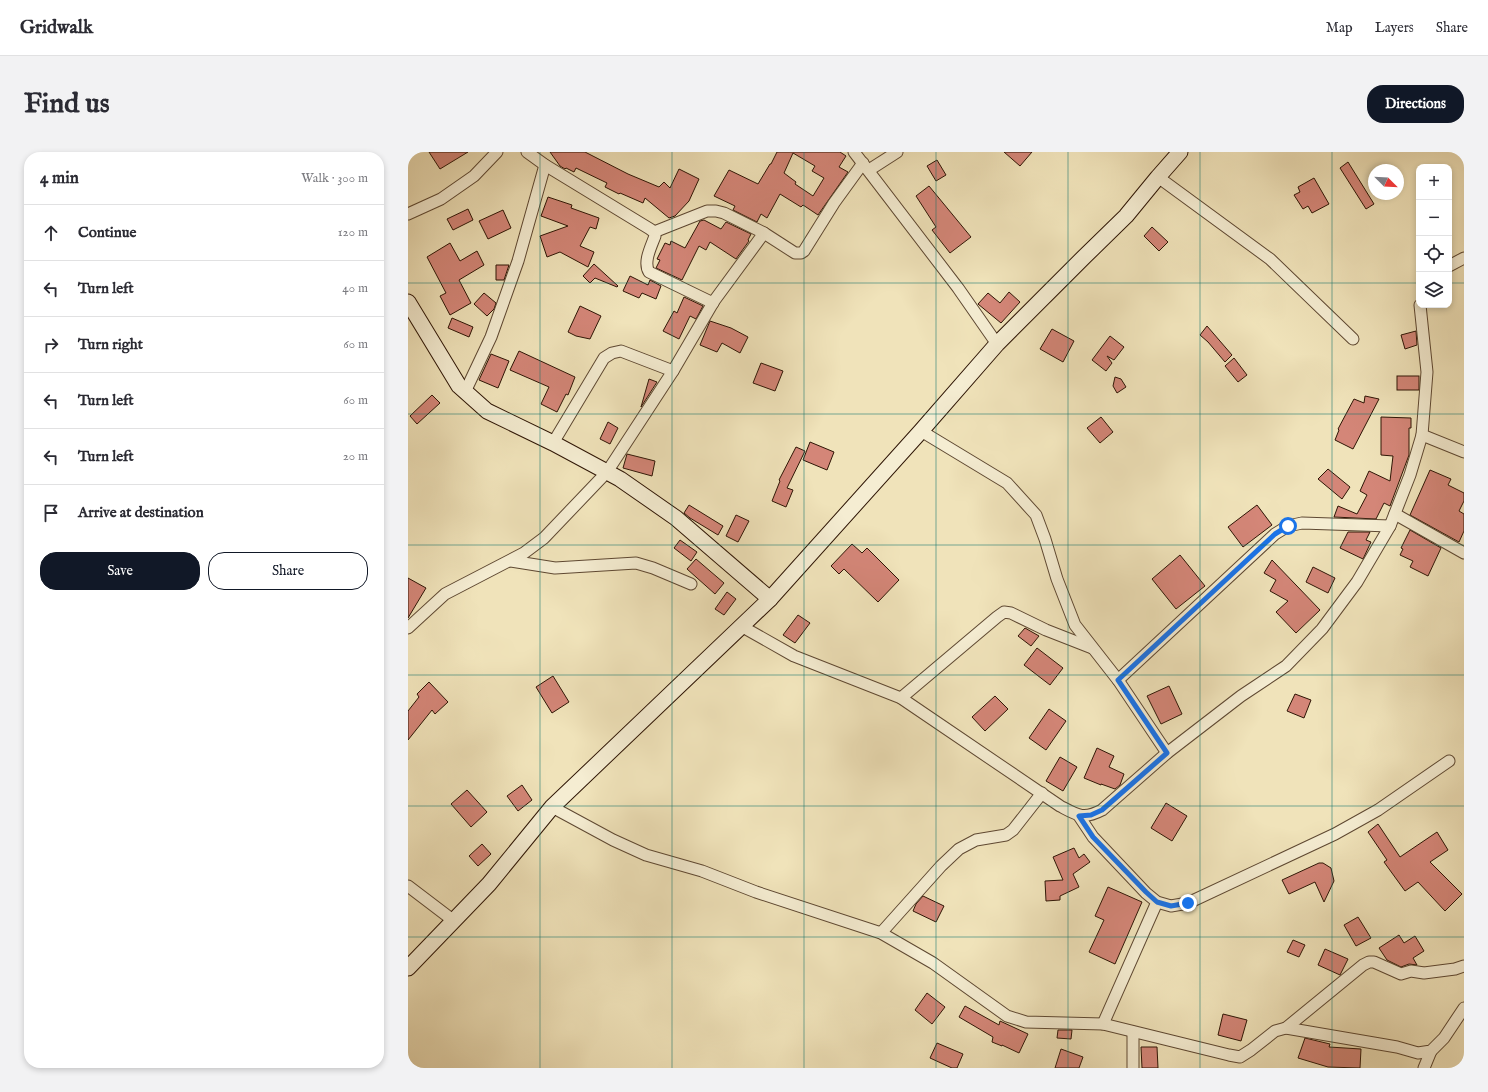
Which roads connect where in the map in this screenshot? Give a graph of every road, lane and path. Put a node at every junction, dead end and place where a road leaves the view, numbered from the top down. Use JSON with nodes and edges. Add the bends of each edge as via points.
{"nodes":[{"id":1,"x":497,"y":152,"type":"edge"},
{"id":2,"x":527,"y":152,"type":"edge"},
{"id":3,"x":854,"y":152,"type":"edge"},
{"id":4,"x":897,"y":152,"type":"edge"},
{"id":5,"x":1180,"y":152,"type":"edge"},
{"id":6,"x":545,"y":165,"type":"junction"},
{"id":7,"x":866,"y":167,"type":"junction"},
{"id":8,"x":1158,"y":177,"type":"junction"},
{"id":9,"x":408,"y":214,"type":"edge"},
{"id":10,"x":654,"y":232,"type":"junction"},
{"id":11,"x":764,"y":233,"type":"junction"},
{"id":12,"x":1464,"y":258,"type":"edge"},
{"id":13,"x":1452,"y":264,"type":"edge"},
{"id":14,"x":408,"y":302,"type":"edge"},
{"id":15,"x":713,"y":303,"type":"junction"},
{"id":16,"x":1420,"y":308,"type":"edge"},
{"id":17,"x":1353,"y":339,"type":"dead end"},
{"id":18,"x":997,"y":344,"type":"junction"},
{"id":19,"x":673,"y":372,"type":"junction"},
{"id":20,"x":465,"y":392,"type":"junction"},
{"id":21,"x":921,"y":431,"type":"junction"},
{"id":22,"x":1422,"y":435,"type":"junction"},
{"id":23,"x":553,"y":443,"type":"junction"},
{"id":24,"x":1464,"y":452,"type":"edge"},
{"id":25,"x":607,"y":472,"type":"junction"},
{"id":26,"x":1395,"y":514,"type":"junction"},
{"id":27,"x":1390,"y":526,"type":"junction"},
{"id":28,"x":1464,"y":553,"type":"edge"},
{"id":29,"x":511,"y":561,"type":"junction"},
{"id":30,"x":691,"y":584,"type":"dead end"},
{"id":31,"x":770,"y":599,"type":"junction"},
{"id":32,"x":741,"y":626,"type":"junction"},
{"id":33,"x":408,"y":628,"type":"edge"},
{"id":34,"x":1093,"y":648,"type":"junction"},
{"id":35,"x":1118,"y":680,"type":"junction"},
{"id":36,"x":901,"y":698,"type":"junction"},
{"id":37,"x":1167,"y":753,"type":"junction"},
{"id":38,"x":1449,"y":762,"type":"dead end"},
{"id":39,"x":1042,"y":793,"type":"junction"},
{"id":40,"x":552,"y":807,"type":"junction"},
{"id":41,"x":1079,"y":816,"type":"junction"},
{"id":42,"x":408,"y":886,"type":"edge"},
{"id":43,"x":1157,"y":902,"type":"junction"},
{"id":44,"x":454,"y":920,"type":"junction"},
{"id":45,"x":881,"y":933,"type":"junction"},
{"id":46,"x":1464,"y":966,"type":"edge"},
{"id":47,"x":408,"y":968,"type":"edge"},
{"id":48,"x":1464,"y":1008,"type":"edge"},
{"id":49,"x":1104,"y":1024,"type":"junction"},
{"id":50,"x":1286,"y":1028,"type":"junction"},
{"id":51,"x":1133,"y":1032,"type":"junction"},
{"id":52,"x":1431,"y":1051,"type":"junction"},
{"id":53,"x":1133,"y":1068,"type":"edge"},
{"id":54,"x":1425,"y":1068,"type":"edge"}],
"edges":[{"from":1,"to":9,"type":"street","via":[[474,176],[441,199]]},
{"from":2,"to":6,"type":"street"},
{"from":3,"to":7,"type":"street"},
{"from":4,"to":7,"type":"street"},
{"from":5,"to":8,"type":"street"},
{"from":6,"to":10,"type":"street"},
{"from":6,"to":20,"type":"street","via":[[518,261],[491,337]]},
{"from":7,"to":11,"type":"street","via":[[834,203],[801,253]]},
{"from":7,"to":18,"type":"street"},
{"from":8,"to":17,"type":"street","via":[[1270,260]]},
{"from":8,"to":18,"type":"street","via":[[1126,216]]},
{"from":10,"to":11,"type":"street","via":[[707,211],[716,211]]},
{"from":10,"to":15,"type":"street","via":[[646,262],[649,272]]},
{"from":11,"to":15,"type":"street"},
{"from":12,"to":13,"type":"street"},
{"from":14,"to":20,"type":"street","via":[[451,374]]},
{"from":15,"to":19,"type":"street"},
{"from":16,"to":22,"type":"street","via":[[1427,372]]},
{"from":18,"to":21,"type":"street"},
{"from":19,"to":23,"type":"street","via":[[621,351],[612,353],[604,358]]},
{"from":19,"to":25,"type":"street"},
{"from":20,"to":23,"type":"street","via":[[487,411]]},
{"from":21,"to":31,"type":"street"},
{"from":21,"to":34,"type":"street","via":[[1007,483],[1036,515],[1075,625]]},
{"from":22,"to":24,"type":"street"},
{"from":22,"to":26,"type":"street"},
{"from":23,"to":25,"type":"street"},
{"from":25,"to":29,"type":"street","via":[[544,538]]},
{"from":25,"to":31,"type":"street","via":[[676,518]]},
{"from":26,"to":27,"type":"street"},
{"from":26,"to":28,"type":"street"},
{"from":27,"to":35,"type":"street","via":[[1302,523],[1288,526],[1275,534]]},
{"from":27,"to":37,"type":"street","via":[[1357,582],[1322,629],[1286,666],[1241,696]]},
{"from":29,"to":30,"type":"street","via":[[555,568],[636,563]]},
{"from":29,"to":33,"type":"street","via":[[445,594]]},
{"from":31,"to":32,"type":"street"},
{"from":32,"to":36,"type":"street","via":[[801,659]]},
{"from":32,"to":40,"type":"street"},
{"from":34,"to":35,"type":"street"},
{"from":34,"to":36,"type":"street","via":[[1004,612]]},
{"from":35,"to":37,"type":"street"},
{"from":36,"to":39,"type":"street"},
{"from":37,"to":41,"type":"street","via":[[1102,810],[1091,815]]},
{"from":38,"to":43,"type":"street","via":[[1378,810],[1335,834],[1188,903],[1171,906]]},
{"from":39,"to":41,"type":"street"},
{"from":39,"to":45,"type":"street","via":[[1013,830],[1006,835],[976,840],[959,848]]},
{"from":40,"to":44,"type":"street","via":[[489,884]]},
{"from":40,"to":45,"type":"street","via":[[646,855],[702,871],[756,892]]},
{"from":41,"to":43,"type":"street","via":[[1093,837]]},
{"from":42,"to":44,"type":"street"},
{"from":43,"to":49,"type":"street"},
{"from":44,"to":47,"type":"street"},
{"from":45,"to":49,"type":"street","via":[[932,962],[1007,1016],[1026,1022]]},
{"from":46,"to":50,"type":"street","via":[[1401,974],[1369,962]]},
{"from":48,"to":52,"type":"street","via":[[1444,1038]]},
{"from":49,"to":51,"type":"street"},
{"from":50,"to":51,"type":"street","via":[[1275,1031],[1240,1057]]},
{"from":50,"to":52,"type":"street","via":[[1418,1053]]},
{"from":51,"to":53,"type":"street"},
{"from":52,"to":54,"type":"street"}]}
